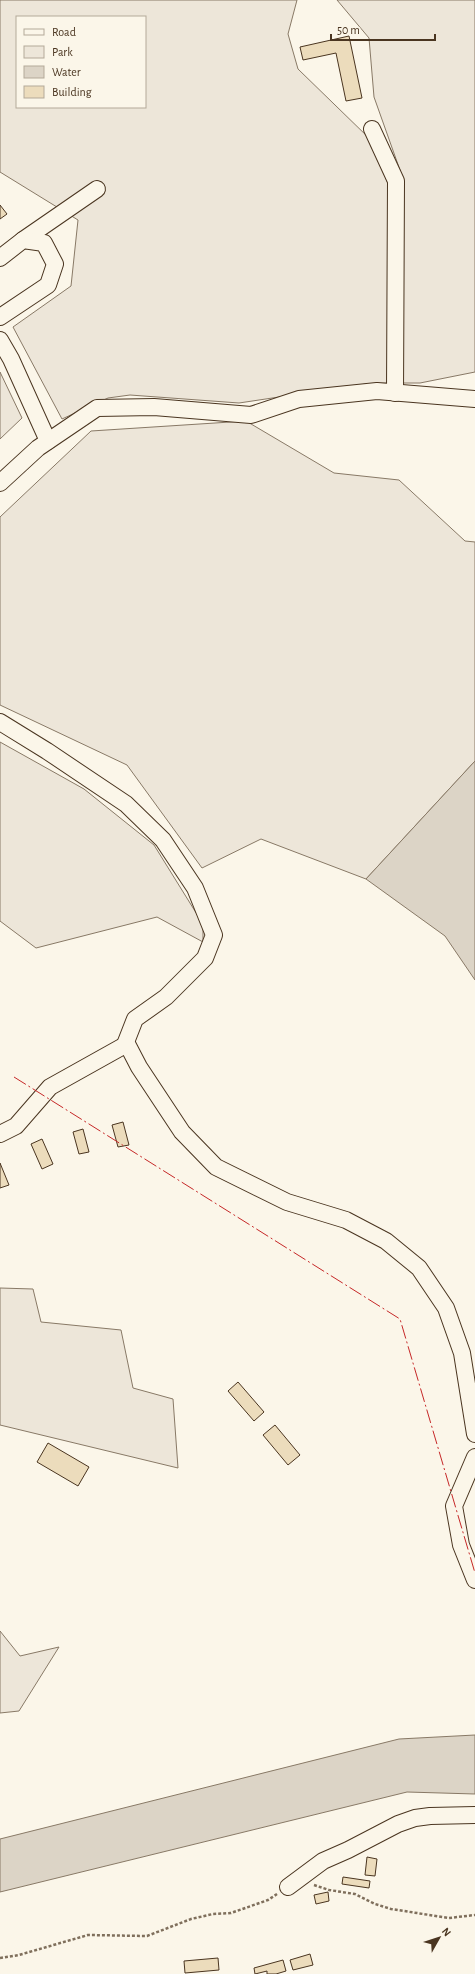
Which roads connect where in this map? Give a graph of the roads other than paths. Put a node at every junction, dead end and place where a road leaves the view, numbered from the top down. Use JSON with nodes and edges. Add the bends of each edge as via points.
{"nodes":[{"id":1,"x":372,"y":129,"type":"dead end"},
{"id":2,"x":97,"y":189,"type":"dead end"},
{"id":3,"x":23,"y":240,"type":"junction"},
{"id":4,"x":0,"y":258,"type":"edge"},
{"id":5,"x":0,"y":317,"type":"edge"},
{"id":6,"x":0,"y":340,"type":"edge"},
{"id":7,"x":395,"y":393,"type":"junction"},
{"id":8,"x":475,"y":399,"type":"edge"},
{"id":9,"x":48,"y":441,"type":"junction"},
{"id":10,"x":0,"y":482,"type":"edge"},
{"id":11,"x":0,"y":722,"type":"edge"},
{"id":12,"x":127,"y":1044,"type":"junction"},
{"id":13,"x":0,"y":1134,"type":"edge"},
{"id":14,"x":475,"y":1434,"type":"edge"},
{"id":15,"x":475,"y":1457,"type":"edge"},
{"id":16,"x":475,"y":1580,"type":"edge"},
{"id":17,"x":475,"y":1816,"type":"edge"},
{"id":18,"x":288,"y":1887,"type":"road end"}],
"edges":[{"from":1,"to":7,"type":"street","via":[[396,181]]},
{"from":2,"to":3,"type":"street"},
{"from":3,"to":4,"type":"street"},
{"from":3,"to":5,"type":"street","via":[[44,243],[55,264],[48,285]]},
{"from":6,"to":9,"type":"street"},
{"from":7,"to":8,"type":"street"},
{"from":7,"to":9,"type":"street","via":[[378,391],[299,399],[251,415],[154,407],[97,408]]},
{"from":9,"to":10,"type":"street"},
{"from":11,"to":12,"type":"street","via":[[126,804],[163,840],[196,888],[214,935],[204,958],[166,996],[135,1019]]},
{"from":12,"to":13,"type":"street","via":[[50,1086],[16,1126]]},
{"from":12,"to":14,"type":"street","via":[[139,1067],[182,1132],[216,1167],[287,1202],[346,1220],[386,1241],[419,1268],[446,1308],[462,1353]]},
{"from":15,"to":16,"type":"street","via":[[454,1506],[461,1545]]},
{"from":17,"to":18,"type":"street","via":[[430,1816],[398,1824],[323,1861]]}]}
